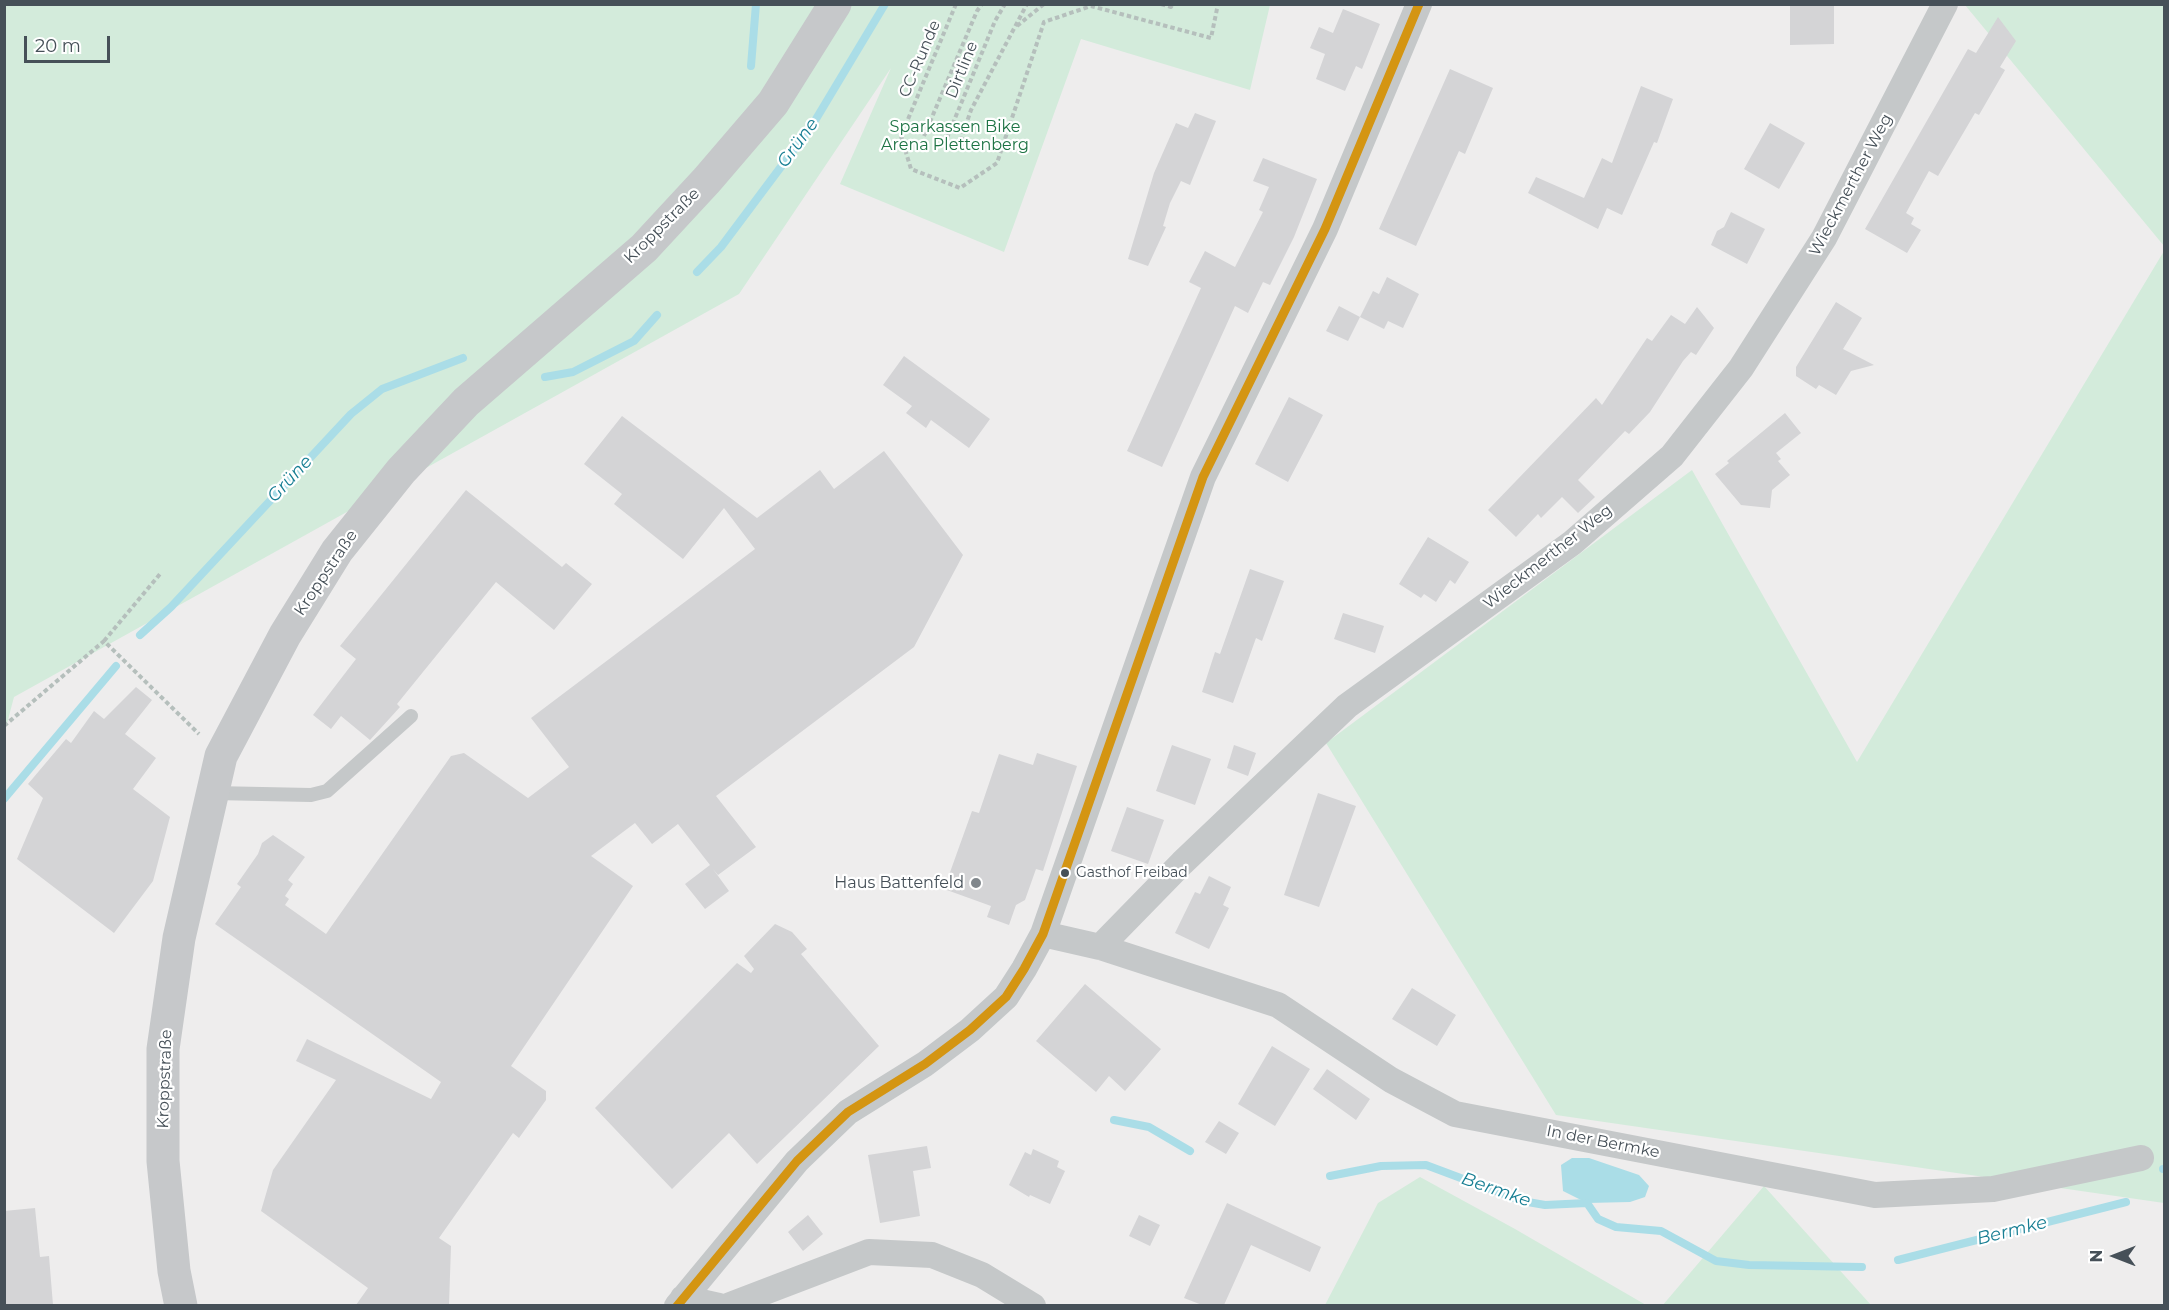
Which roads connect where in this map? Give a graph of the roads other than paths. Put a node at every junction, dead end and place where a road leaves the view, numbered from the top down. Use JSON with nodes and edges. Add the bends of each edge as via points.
{"nodes":[{"id":1,"x":834,"y":4,"type":"edge"},
{"id":2,"x":1419,"y":4,"type":"edge"},
{"id":3,"x":1945,"y":4,"type":"edge"},
{"id":4,"x":411,"y":716,"type":"dead end"},
{"id":5,"x":213,"y":793,"type":"junction"},
{"id":6,"x":1043,"y":934,"type":"junction"},
{"id":7,"x":1100,"y":947,"type":"junction"},
{"id":8,"x":2141,"y":1158,"type":"dead end"},
{"id":9,"x":680,"y":1302,"type":"edge"},
{"id":10,"x":181,"y":1305,"type":"edge"},
{"id":11,"x":719,"y":1305,"type":"edge"},
{"id":12,"x":728,"y":1305,"type":"edge"},
{"id":13,"x":1033,"y":1305,"type":"edge"}],
"edges":[{"from":1,"to":5,"type":"street","name":"Kroppstraße","via":[[772,103],[707,180],[644,248],[466,402],[402,471],[337,551],[285,635],[221,756]]},
{"from":2,"to":6,"type":"street","via":[[1325,228],[1203,477]]},
{"from":3,"to":7,"type":"street","name":"Wieckmerther Weg","via":[[1824,238],[1742,368],[1672,456],[1572,543],[1347,706]]},
{"from":4,"to":5,"type":"lane","via":[[327,791],[311,795]]},
{"from":5,"to":10,"type":"street","name":"Kroppstraße","via":[[178,938],[163,1049],[163,1161]]},
{"from":6,"to":7,"type":"street"},
{"from":6,"to":9,"type":"street","via":[[1006,997],[926,1064],[848,1112],[796,1161]]},
{"from":7,"to":8,"type":"street","name":"In der Bermke","via":[[1278,1005],[1390,1080],[1455,1114],[1875,1195],[1993,1189]]},
{"from":9,"to":11,"type":"street"},
{"from":12,"to":13,"type":"street","via":[[869,1252],[932,1255],[982,1275]]}]}
